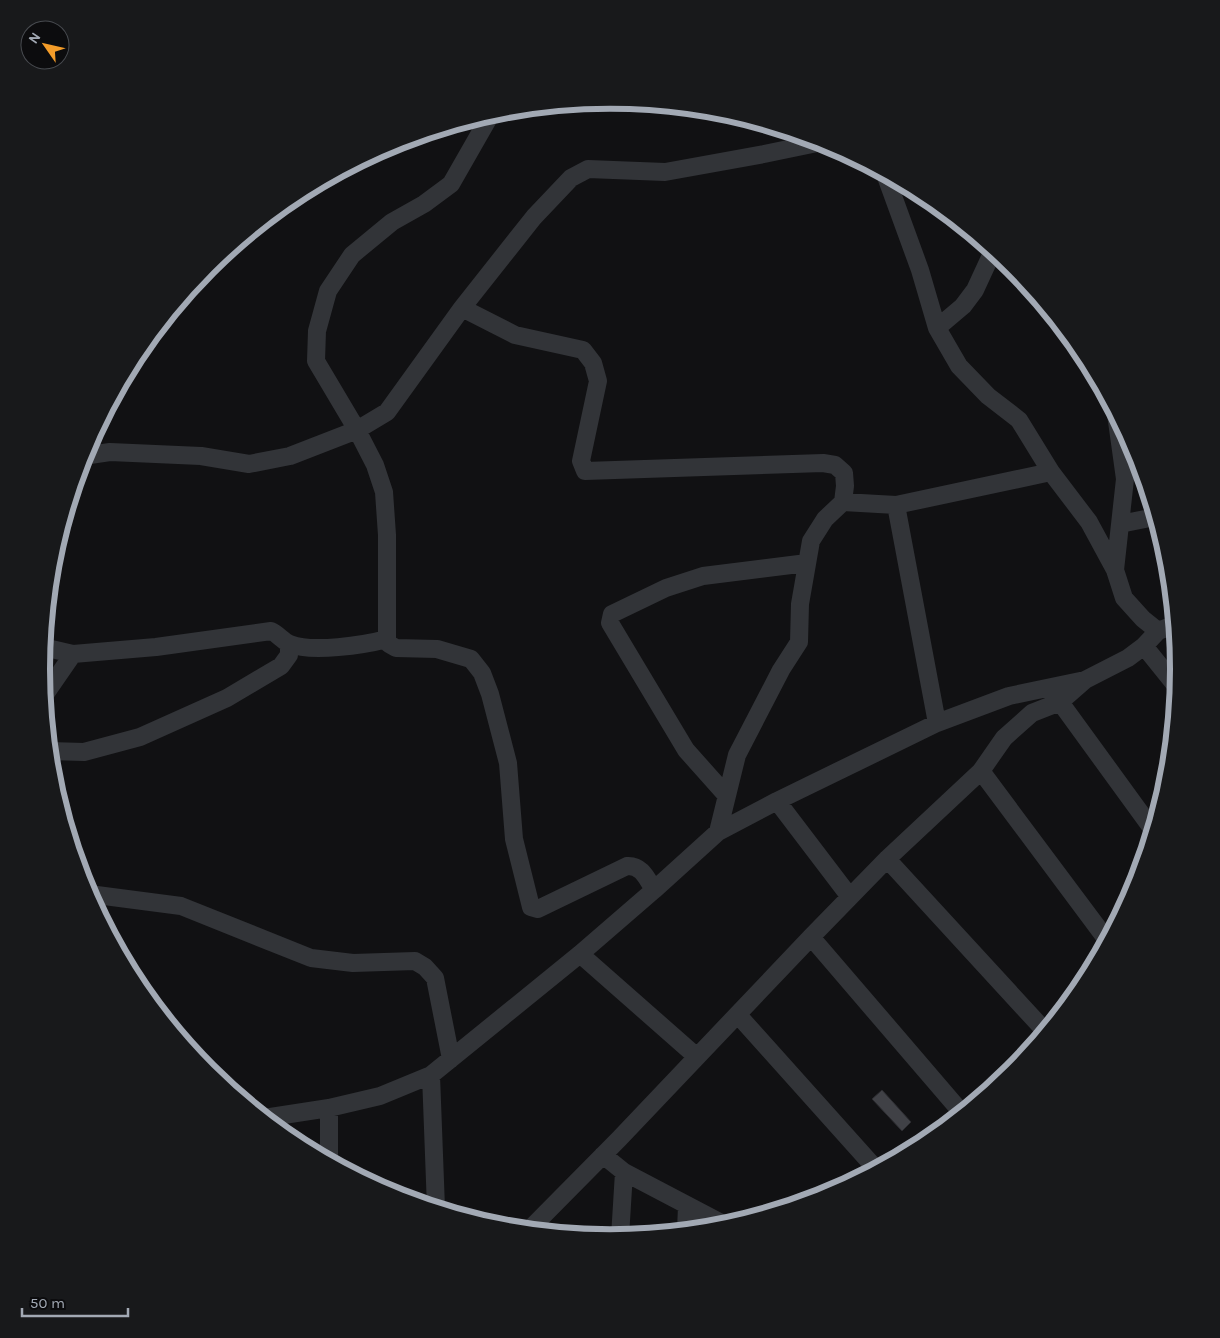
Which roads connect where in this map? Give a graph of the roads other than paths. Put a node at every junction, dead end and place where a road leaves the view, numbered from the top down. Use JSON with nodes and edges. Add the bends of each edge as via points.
{"nodes":[{"id":1,"x":486,"y":123,"type":"edge"},
{"id":2,"x":806,"y":145,"type":"edge"},
{"id":3,"x":888,"y":183,"type":"edge"},
{"id":4,"x":990,"y":258,"type":"edge"},
{"id":5,"x":462,"y":308,"type":"junction"},
{"id":6,"x":937,"y":328,"type":"junction"},
{"id":7,"x":357,"y":430,"type":"junction"},
{"id":8,"x":1119,"y":437,"type":"edge"},
{"id":9,"x":93,"y":454,"type":"edge"},
{"id":10,"x":1052,"y":472,"type":"junction"},
{"id":11,"x":844,"y":502,"type":"junction"},
{"id":12,"x":896,"y":505,"type":"junction"},
{"id":13,"x":1149,"y":518,"type":"edge"},
{"id":14,"x":1120,"y":524,"type":"junction"},
{"id":15,"x":808,"y":563,"type":"junction"},
{"id":16,"x":1115,"y":570,"type":"junction"},
{"id":17,"x":1166,"y":628,"type":"edge"},
{"id":18,"x":387,"y":639,"type":"junction"},
{"id":19,"x":289,"y":644,"type":"junction"},
{"id":20,"x":1144,"y":646,"type":"junction"},
{"id":21,"x":51,"y":649,"type":"edge"},
{"id":22,"x":72,"y":654,"type":"junction"},
{"id":23,"x":1170,"y":678,"type":"edge"},
{"id":24,"x":1086,"y":680,"type":"junction"},
{"id":25,"x":50,"y":686,"type":"edge"},
{"id":26,"x":1060,"y":702,"type":"junction"},
{"id":27,"x":937,"y":723,"type":"junction"},
{"id":28,"x":57,"y":751,"type":"edge"},
{"id":29,"x":981,"y":771,"type":"junction"},
{"id":30,"x":727,"y":796,"type":"junction"},
{"id":31,"x":777,"y":801,"type":"junction"},
{"id":32,"x":1148,"y":823,"type":"edge"},
{"id":33,"x":718,"y":832,"type":"junction"},
{"id":34,"x":887,"y":859,"type":"junction"},
{"id":35,"x":654,"y":890,"type":"junction"},
{"id":36,"x":98,"y":895,"type":"edge"},
{"id":37,"x":850,"y":896,"type":"junction"},
{"id":38,"x":1103,"y":934,"type":"edge"},
{"id":39,"x":811,"y":937,"type":"junction"},
{"id":40,"x":580,"y":954,"type":"junction"},
{"id":41,"x":738,"y":1015,"type":"junction"},
{"id":42,"x":1041,"y":1026,"type":"edge"},
{"id":43,"x":697,"y":1057,"type":"junction"},
{"id":44,"x":451,"y":1059,"type":"junction"},
{"id":45,"x":431,"y":1075,"type":"junction"},
{"id":46,"x":329,"y":1108,"type":"junction"},
{"id":47,"x":957,"y":1108,"type":"edge"},
{"id":48,"x":274,"y":1116,"type":"edge"},
{"id":49,"x":329,"y":1153,"type":"edge"},
{"id":50,"x":603,"y":1155,"type":"junction"},
{"id":51,"x":871,"y":1164,"type":"edge"},
{"id":52,"x":624,"y":1172,"type":"junction"},
{"id":53,"x":436,"y":1201,"type":"edge"},
{"id":54,"x":687,"y":1206,"type":"junction"},
{"id":55,"x":714,"y":1219,"type":"edge"},
{"id":56,"x":686,"y":1223,"type":"edge"},
{"id":57,"x":534,"y":1224,"type":"edge"},
{"id":58,"x":621,"y":1229,"type":"edge"}],
"edges":[{"from":1,"to":7,"type":"street","via":[[451,184],[392,222],[352,255],[328,291],[317,331],[316,361]]},
{"from":2,"to":5,"type":"street","via":[[665,172],[588,169],[571,178],[534,217]]},
{"from":3,"to":6,"type":"street"},
{"from":4,"to":6,"type":"street","via":[[975,290],[963,306]]},
{"from":5,"to":7,"type":"street","via":[[387,412]]},
{"from":5,"to":11,"type":"street","via":[[514,335],[583,350],[593,363],[598,381],[581,461],[585,470],[823,463],[835,465],[844,473]]},
{"from":6,"to":10,"type":"street","via":[[959,366],[988,396],[1019,420]]},
{"from":7,"to":9,"type":"street","via":[[290,456],[249,464],[201,456],[110,452]]},
{"from":7,"to":18,"type":"street","via":[[375,465],[384,492]]},
{"from":8,"to":14,"type":"street","via":[[1125,479]]},
{"from":10,"to":12,"type":"street"},
{"from":10,"to":16,"type":"street","via":[[1088,522]]},
{"from":11,"to":12,"type":"street"},
{"from":11,"to":15,"type":"street","via":[[825,519],[811,541]]},
{"from":12,"to":27,"type":"street"},
{"from":13,"to":14,"type":"street"},
{"from":14,"to":16,"type":"street"},
{"from":15,"to":30,"type":"street","via":[[800,604],[799,642],[737,755]]},
{"from":15,"to":30,"type":"street","via":[[703,576],[666,588],[612,614],[610,618],[686,750]]},
{"from":16,"to":17,"type":"street","via":[[1124,598],[1143,619]]},
{"from":17,"to":20,"type":"street"},
{"from":18,"to":19,"type":"street","via":[[366,645],[322,647]]},
{"from":18,"to":35,"type":"street","via":[[396,648],[437,649],[471,659],[482,673],[508,763],[514,839],[531,907],[538,909],[627,866],[641,870]]},
{"from":19,"to":22,"type":"street","via":[[272,631]]},
{"from":19,"to":28,"type":"street","via":[[289,655],[281,666],[227,698],[140,737],[84,752]]},
{"from":20,"to":23,"type":"street"},
{"from":20,"to":24,"type":"street"},
{"from":21,"to":22,"type":"street"},
{"from":22,"to":25,"type":"street"},
{"from":24,"to":26,"type":"street"},
{"from":24,"to":27,"type":"street","via":[[1009,696]]},
{"from":26,"to":29,"type":"street","via":[[1032,714],[1004,738]]},
{"from":26,"to":32,"type":"street"},
{"from":27,"to":31,"type":"street"},
{"from":29,"to":34,"type":"street"},
{"from":29,"to":38,"type":"street"},
{"from":30,"to":33,"type":"street"},
{"from":31,"to":33,"type":"street"},
{"from":31,"to":37,"type":"street"},
{"from":33,"to":35,"type":"street"},
{"from":34,"to":37,"type":"street"},
{"from":34,"to":42,"type":"street"},
{"from":35,"to":40,"type":"street"},
{"from":36,"to":44,"type":"street","via":[[181,906],[311,958],[353,963],[415,961],[425,966],[435,978]]},
{"from":37,"to":39,"type":"street"},
{"from":39,"to":41,"type":"street"},
{"from":39,"to":47,"type":"street"},
{"from":40,"to":43,"type":"street"},
{"from":40,"to":44,"type":"street"},
{"from":41,"to":43,"type":"street"},
{"from":41,"to":51,"type":"street"},
{"from":43,"to":50,"type":"street"},
{"from":44,"to":45,"type":"street"},
{"from":45,"to":46,"type":"street","via":[[380,1096]]},
{"from":45,"to":53,"type":"street"},
{"from":46,"to":48,"type":"street"},
{"from":46,"to":49,"type":"street"},
{"from":50,"to":52,"type":"street"},
{"from":50,"to":57,"type":"street"},
{"from":52,"to":54,"type":"street"},
{"from":52,"to":58,"type":"street"},
{"from":54,"to":55,"type":"street"},
{"from":54,"to":56,"type":"street"}]}
